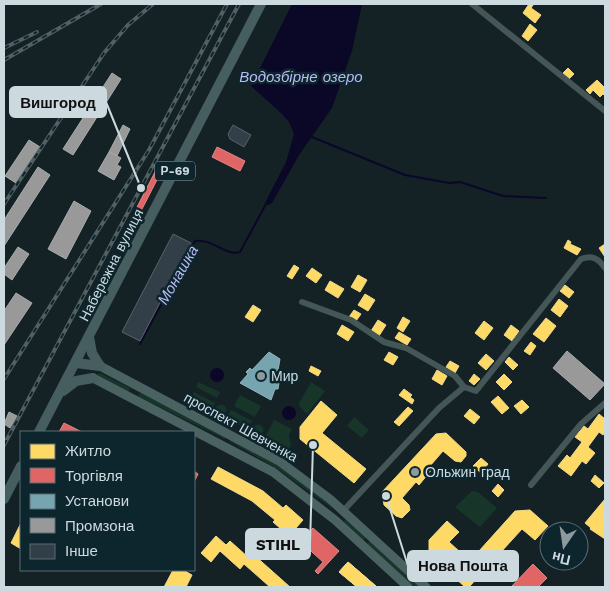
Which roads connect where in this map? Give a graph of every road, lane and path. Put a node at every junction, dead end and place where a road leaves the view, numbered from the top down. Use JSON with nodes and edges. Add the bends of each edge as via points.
{"nodes":[{"id":1,"x":261,"y":4,"type":"edge"},
{"id":2,"x":472,"y":4,"type":"edge"},
{"id":3,"x":605,"y":111,"type":"edge"},
{"id":4,"x":605,"y":268,"type":"edge"},
{"id":5,"x":302,"y":302,"type":"dead end"},
{"id":6,"x":89,"y":337,"type":"junction"},
{"id":7,"x":76,"y":363,"type":"junction"},
{"id":8,"x":100,"y":366,"type":"junction"},
{"id":9,"x":93,"y":378,"type":"junction"},
{"id":10,"x":138,"y":386,"type":"junction"},
{"id":11,"x":464,"y":387,"type":"junction"},
{"id":12,"x":60,"y":393,"type":"junction"},
{"id":13,"x":132,"y":398,"type":"junction"},
{"id":14,"x":605,"y":403,"type":"edge"},
{"id":15,"x":40,"y":431,"type":"edge"},
{"id":16,"x":20,"y":468,"type":"edge"},
{"id":17,"x":531,"y":485,"type":"dead end"},
{"id":18,"x":4,"y":499,"type":"edge"},
{"id":19,"x":343,"y":511,"type":"junction"},
{"id":20,"x":335,"y":520,"type":"junction"},
{"id":21,"x":408,"y":587,"type":"edge"},
{"id":22,"x":426,"y":587,"type":"edge"}],
"edges":[{"from":1,"to":6,"type":"main road","name":"Набережна вулиця","number":"Р-69"},
{"from":2,"to":3,"type":"street"},
{"from":4,"to":11,"type":"street","via":[[596,258],[581,258],[476,391]]},
{"from":5,"to":11,"type":"street","via":[[351,320],[384,342],[406,348],[455,376]]},
{"from":6,"to":7,"type":"main road","name":"Набережна вулиця","number":"Р-69"},
{"from":6,"to":8,"type":"main road","via":[[92,354]]},
{"from":7,"to":8,"type":"main road"},
{"from":7,"to":9,"type":"main road"},
{"from":7,"to":12,"type":"main road","name":"Набережна вулиця","number":"Р-69"},
{"from":8,"to":10,"type":"street","name":"проспект Шевченка"},
{"from":9,"to":12,"type":"main road","via":[[76,381]]},
{"from":9,"to":13,"type":"street","name":"проспект Шевченка"},
{"from":10,"to":13,"type":"street"},
{"from":10,"to":19,"type":"street","name":"проспект Шевченка","via":[[279,461]]},
{"from":11,"to":19,"type":"street","via":[[440,408]]},
{"from":12,"to":15,"type":"main road","name":"Набережна вулиця","number":"Р-69"},
{"from":13,"to":20,"type":"street","name":"проспект Шевченка","via":[[274,472]]},
{"from":14,"to":17,"type":"street","via":[[581,424]]},
{"from":16,"to":18,"type":"main road"},
{"from":19,"to":20,"type":"street"},
{"from":19,"to":22,"type":"street","name":"проспект Шевченка"},
{"from":20,"to":21,"type":"street","name":"проспект Шевченка"}]}
